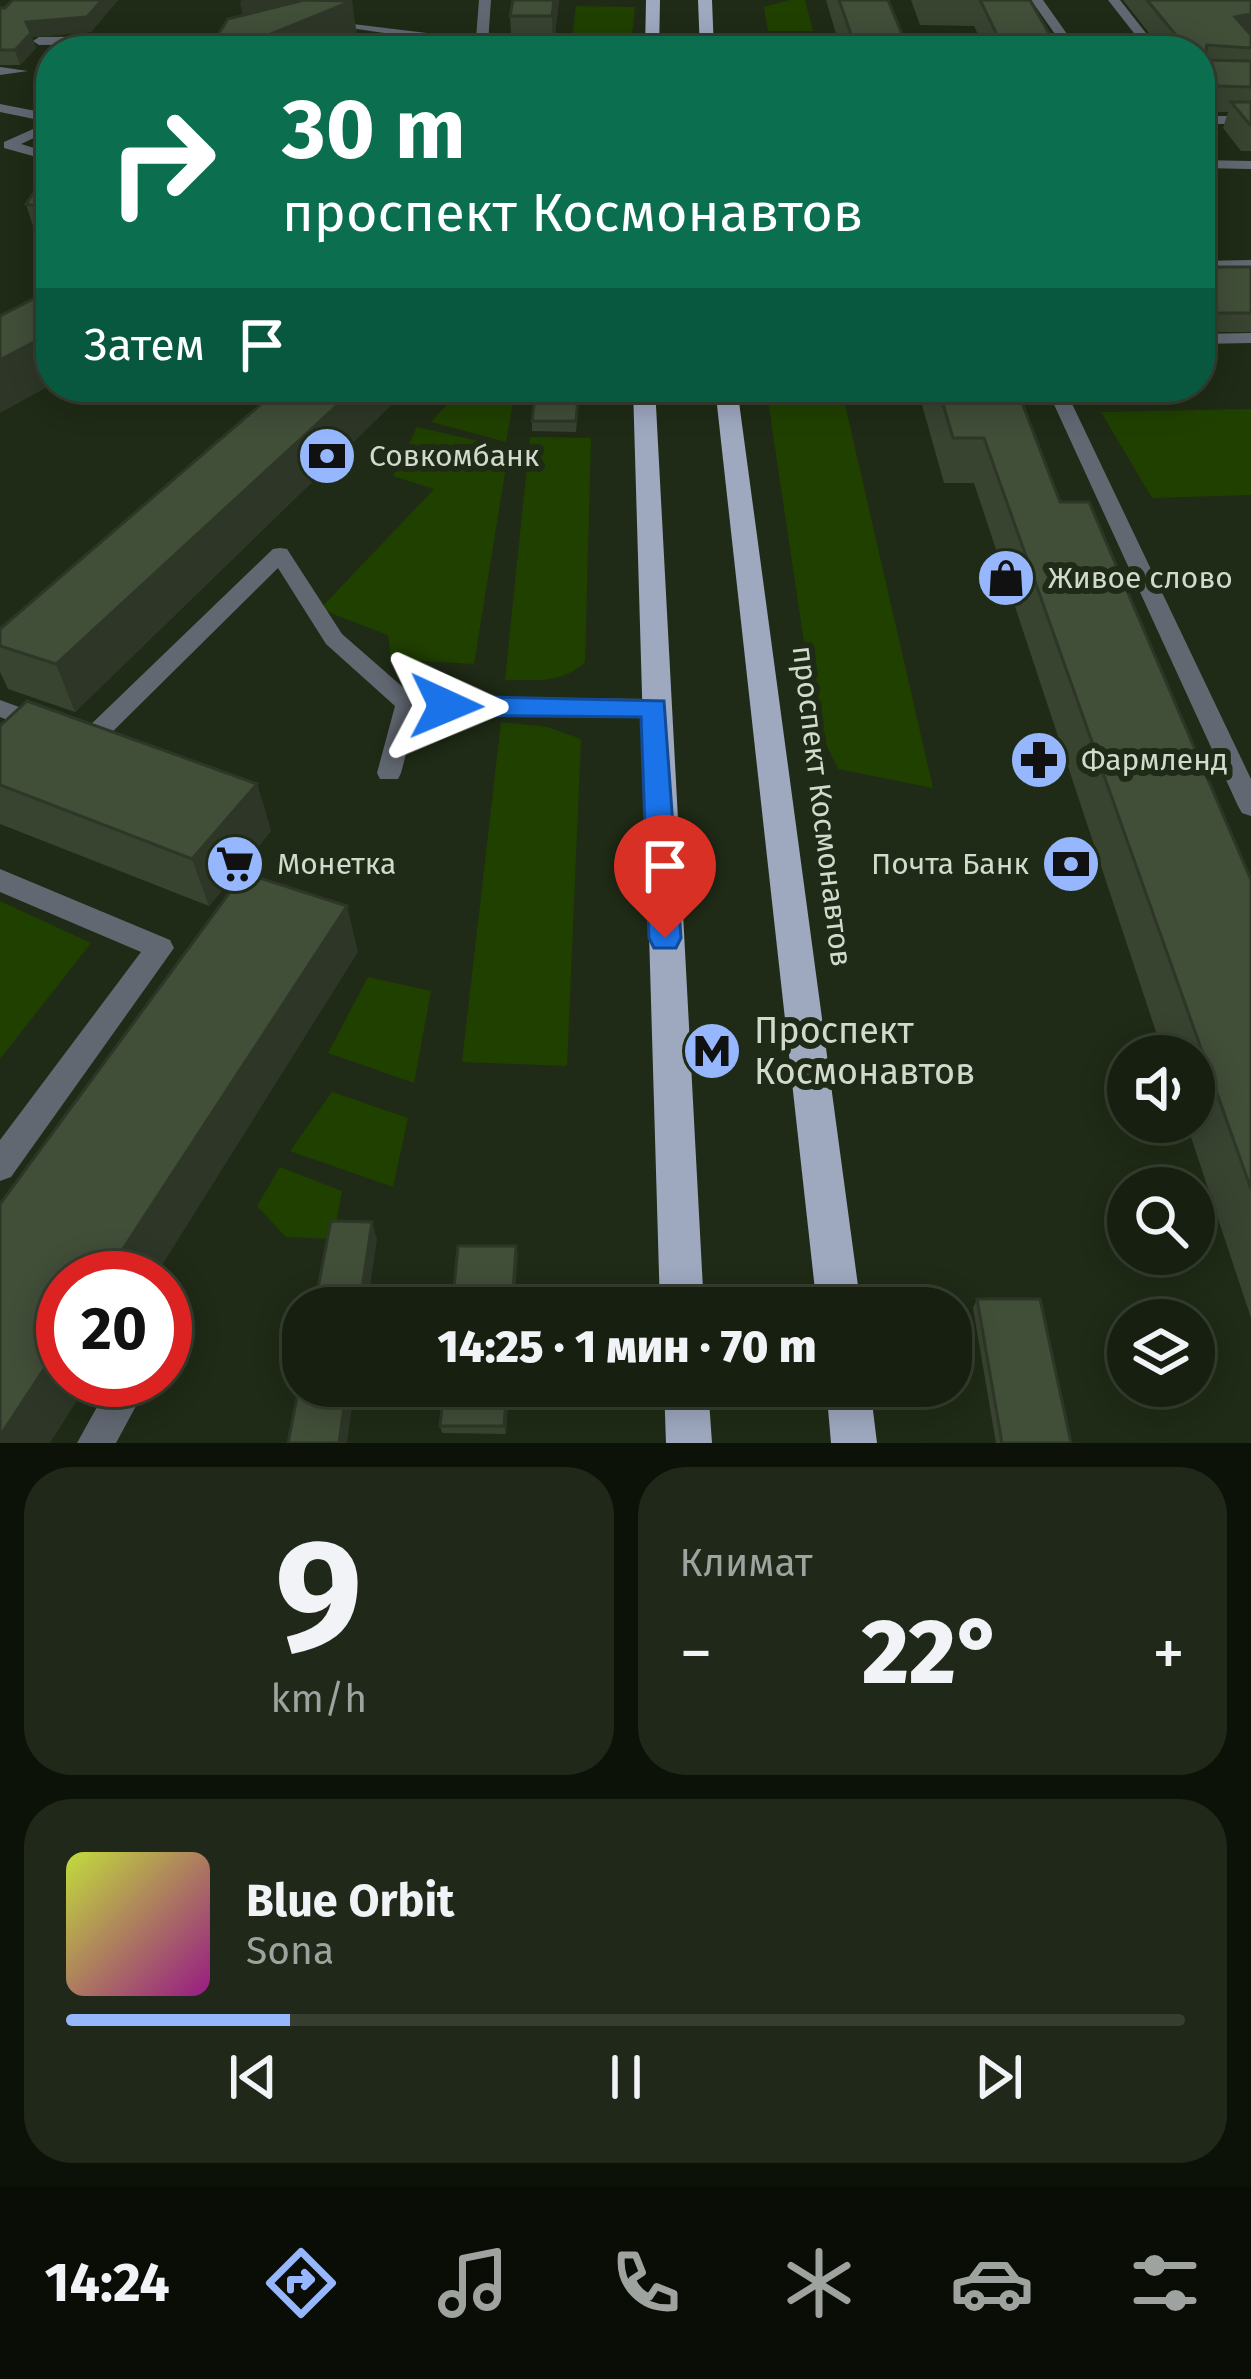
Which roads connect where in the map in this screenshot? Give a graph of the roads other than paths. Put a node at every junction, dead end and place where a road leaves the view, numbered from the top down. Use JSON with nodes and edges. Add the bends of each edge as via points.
{"nodes":[{"id":1,"x":485,"y":0,"type":"edge"},
{"id":2,"x":653,"y":0,"type":"edge"},
{"id":3,"x":705,"y":0,"type":"edge"},
{"id":4,"x":1037,"y":0,"type":"edge"},
{"id":5,"x":1114,"y":0,"type":"edge"},
{"id":6,"x":304,"y":27,"type":"edge"},
{"id":7,"x":440,"y":36,"type":"edge"},
{"id":8,"x":482,"y":36,"type":"edge"},
{"id":9,"x":652,"y":36,"type":"edge"},
{"id":10,"x":706,"y":36,"type":"edge"},
{"id":11,"x":1062,"y":36,"type":"edge"},
{"id":12,"x":1142,"y":36,"type":"edge"},
{"id":13,"x":0,"y":71,"type":"edge"},
{"id":14,"x":22,"y":71,"type":"edge"},
{"id":15,"x":0,"y":107,"type":"edge"},
{"id":16,"x":36,"y":117,"type":"edge"},
{"id":17,"x":1215,"y":120,"type":"edge"},
{"id":18,"x":1251,"y":120,"type":"edge"},
{"id":19,"x":36,"y":130,"type":"edge"},
{"id":20,"x":36,"y":153,"type":"edge"},
{"id":21,"x":1215,"y":164,"type":"edge"},
{"id":22,"x":1251,"y":164,"type":"edge"},
{"id":23,"x":1215,"y":266,"type":"edge"},
{"id":24,"x":1251,"y":266,"type":"edge"},
{"id":25,"x":1251,"y":338,"type":"edge"},
{"id":26,"x":1215,"y":339,"type":"edge"},
{"id":27,"x":644,"y":402,"type":"edge"},
{"id":28,"x":728,"y":402,"type":"edge"},
{"id":29,"x":1062,"y":402,"type":"edge"},
{"id":30,"x":407,"y":704,"type":"junction"},
{"id":31,"x":654,"y":707,"type":"junction"},
{"id":32,"x":0,"y":708,"type":"edge"},
{"id":33,"x":389,"y":773,"type":"dead end"},
{"id":34,"x":1251,"y":806,"type":"edge"},
{"id":35,"x":0,"y":880,"type":"edge"},
{"id":36,"x":0,"y":1166,"type":"edge"},
{"id":37,"x":681,"y":1287,"type":"edge"},
{"id":38,"x":836,"y":1287,"type":"edge"},
{"id":39,"x":116,"y":1407,"type":"edge"},
{"id":40,"x":687,"y":1407,"type":"edge"},
{"id":41,"x":850,"y":1407,"type":"edge"},
{"id":42,"x":95,"y":1443,"type":"edge"},
{"id":43,"x":689,"y":1443,"type":"edge"},
{"id":44,"x":854,"y":1443,"type":"edge"}],
"edges":[{"from":1,"to":8,"type":"lane"},
{"from":2,"to":9,"type":"main road"},
{"from":3,"to":10,"type":"main road"},
{"from":4,"to":11,"type":"lane"},
{"from":5,"to":12,"type":"lane"},
{"from":6,"to":7,"type":"lane","via":[[326,17]]},
{"from":13,"to":14,"type":"lane"},
{"from":15,"to":16,"type":"lane"},
{"from":17,"to":18,"type":"lane"},
{"from":19,"to":20,"type":"lane","via":[[9,145]]},
{"from":21,"to":22,"type":"lane"},
{"from":23,"to":24,"type":"lane"},
{"from":25,"to":26,"type":"lane"},
{"from":27,"to":31,"type":"main road"},
{"from":28,"to":38,"type":"main road","name":"проспект Космонавтов"},
{"from":29,"to":34,"type":"lane"},
{"from":30,"to":31,"type":"lane"},
{"from":30,"to":32,"type":"lane","via":[[334,638],[280,554],[88,742]]},
{"from":30,"to":33,"type":"lane"},
{"from":31,"to":37,"type":"main road"},
{"from":35,"to":36,"type":"lane","via":[[160,948]]},
{"from":39,"to":42,"type":"lane"},
{"from":40,"to":43,"type":"main road"},
{"from":41,"to":44,"type":"main road"}]}
